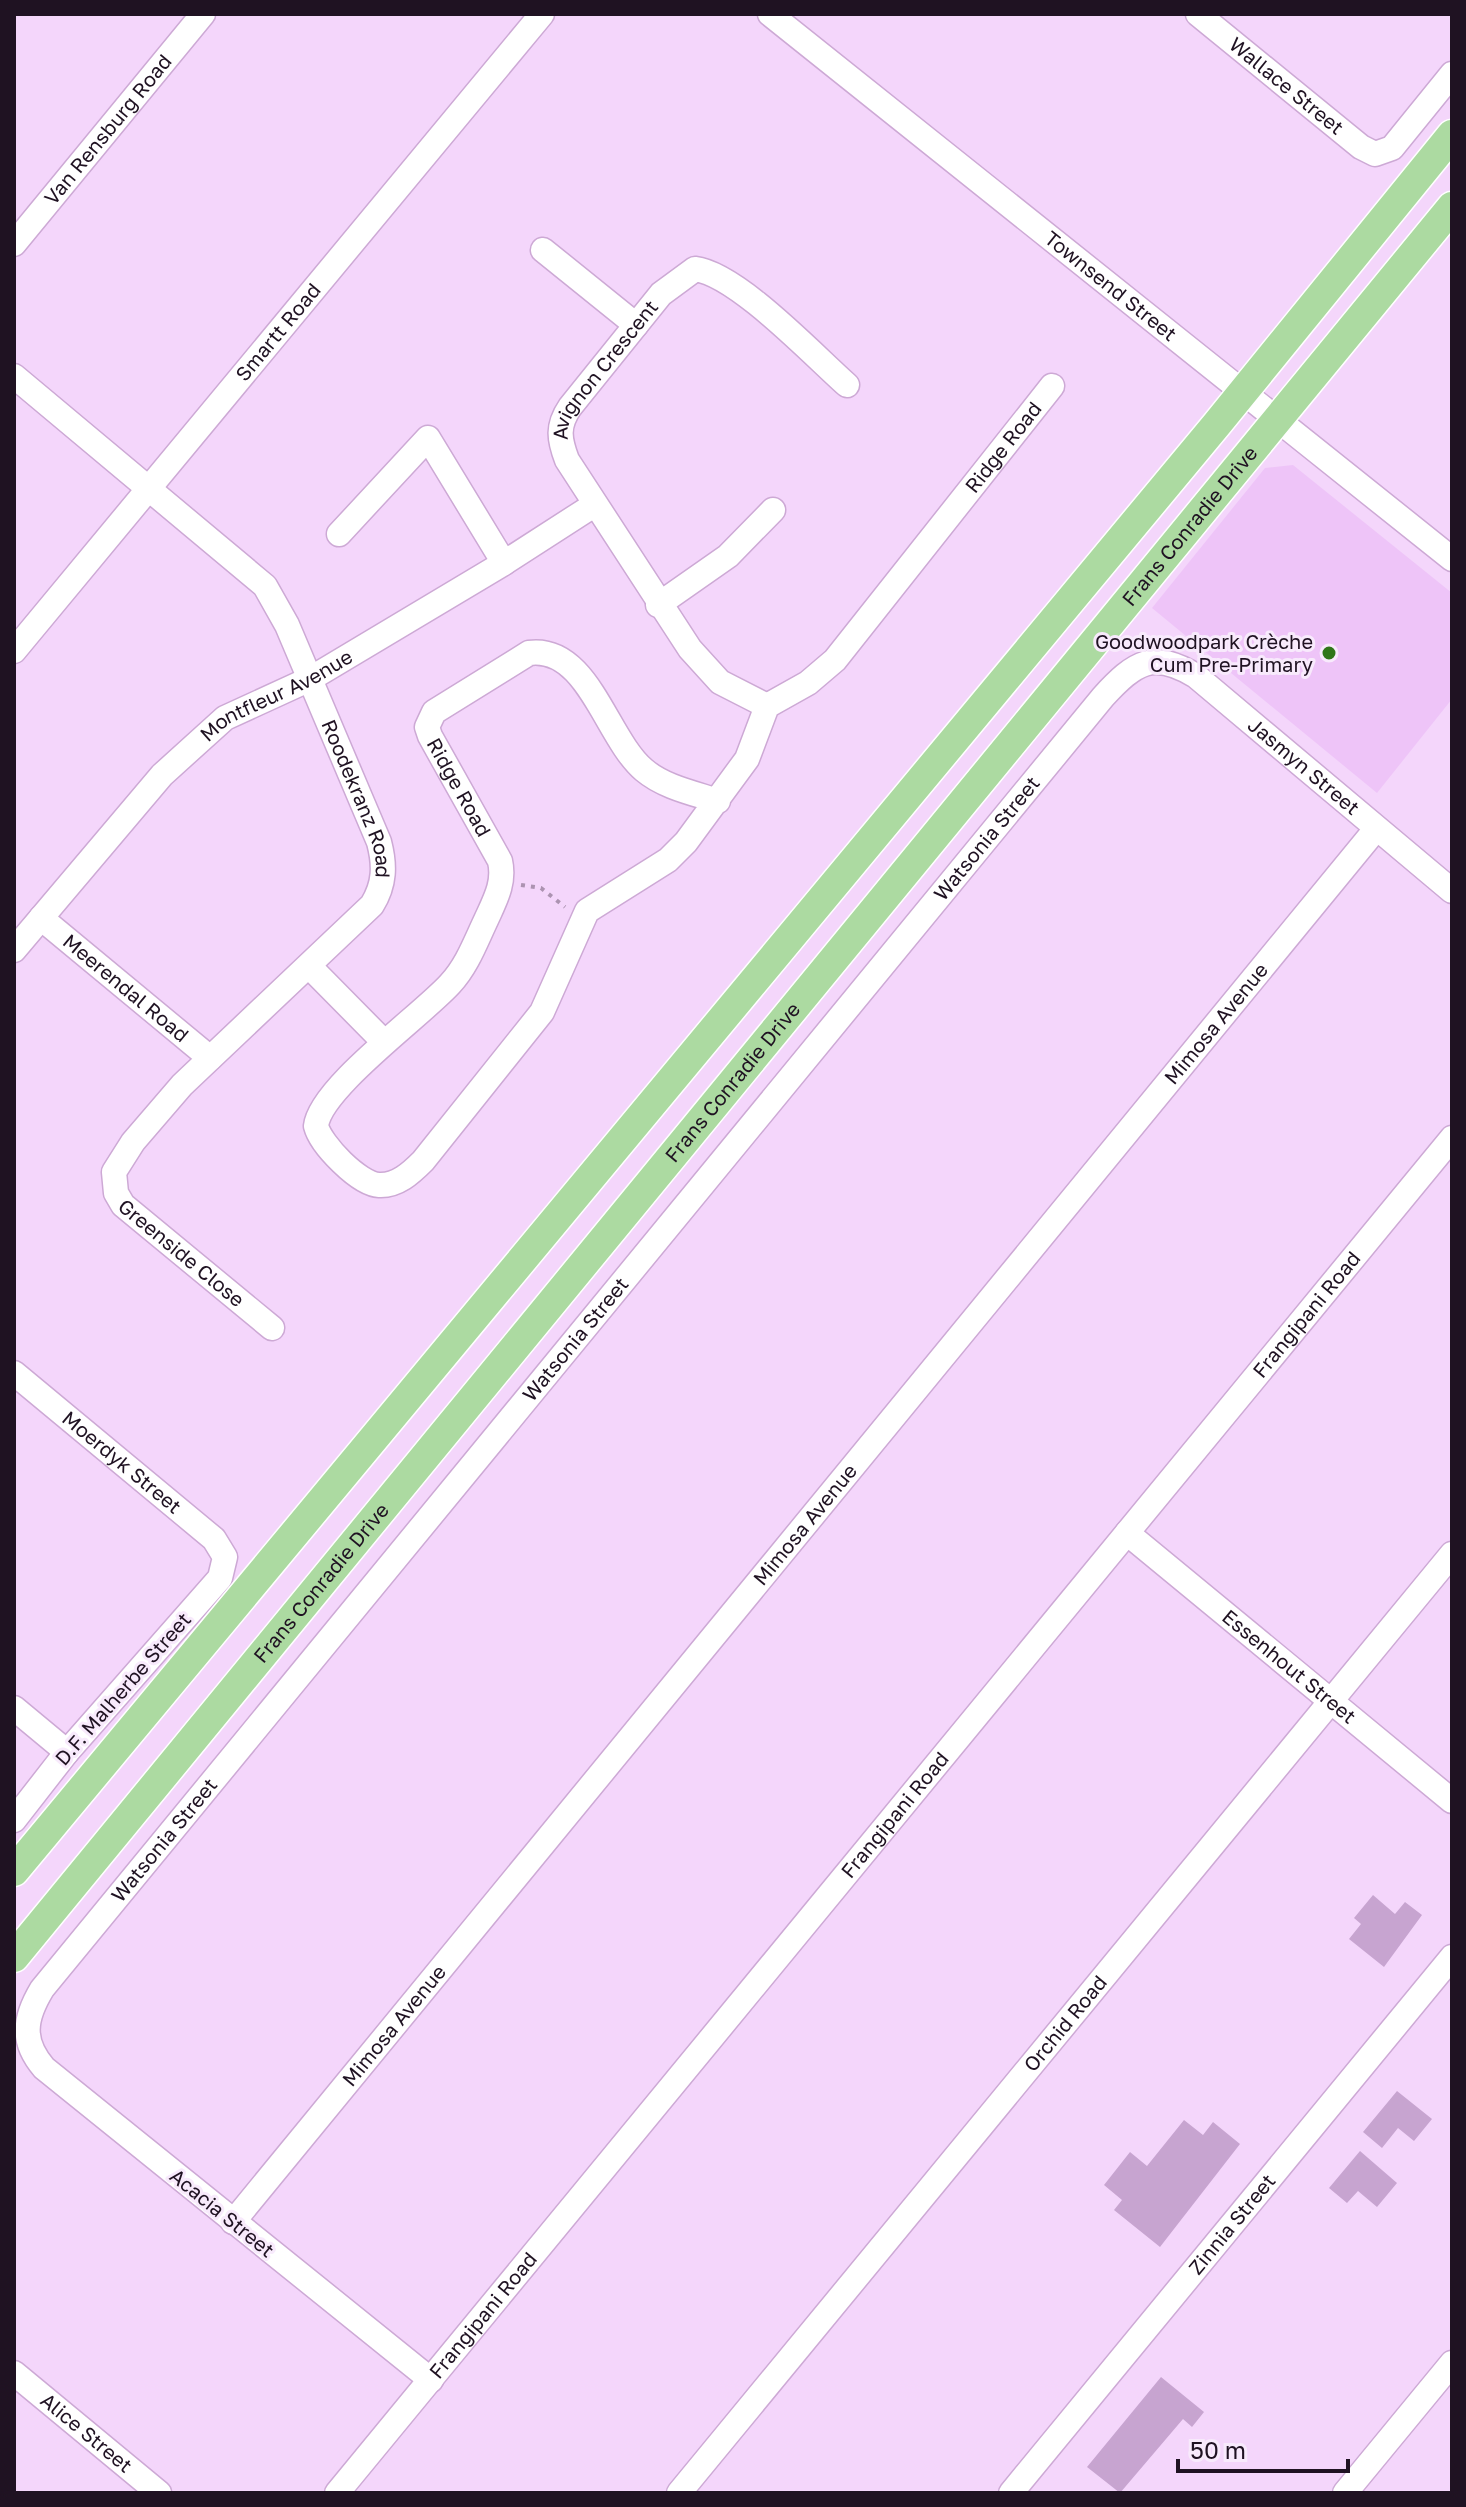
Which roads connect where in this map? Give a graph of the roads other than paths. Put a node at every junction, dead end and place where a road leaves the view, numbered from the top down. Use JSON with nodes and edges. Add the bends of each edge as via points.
{"nodes":[{"id":1,"x":203,"y":14,"type":"edge"},
{"id":2,"x":542,"y":14,"type":"edge"},
{"id":3,"x":770,"y":14,"type":"edge"},
{"id":4,"x":1198,"y":14,"type":"edge"},
{"id":5,"x":1452,"y":74,"type":"edge"},
{"id":6,"x":1452,"y":135,"type":"edge"},
{"id":7,"x":1452,"y":207,"type":"edge"},
{"id":8,"x":14,"y":244,"type":"edge"},
{"id":9,"x":543,"y":250,"type":"dead end"},
{"id":10,"x":636,"y":325,"type":"junction"},
{"id":11,"x":14,"y":376,"type":"edge"},
{"id":12,"x":847,"y":385,"type":"dead end"},
{"id":13,"x":1052,"y":386,"type":"dead end"},
{"id":14,"x":1242,"y":394,"type":"junction"},
{"id":15,"x":1277,"y":419,"type":"junction"},
{"id":16,"x":149,"y":487,"type":"junction"},
{"id":17,"x":594,"y":505,"type":"junction"},
{"id":18,"x":773,"y":510,"type":"dead end"},
{"id":19,"x":339,"y":534,"type":"dead end"},
{"id":20,"x":1452,"y":559,"type":"edge"},
{"id":21,"x":504,"y":563,"type":"junction"},
{"id":22,"x":658,"y":605,"type":"junction"},
{"id":23,"x":14,"y":651,"type":"edge"},
{"id":24,"x":1149,"y":661,"type":"joint"},
{"id":25,"x":310,"y":679,"type":"junction"},
{"id":26,"x":767,"y":706,"type":"junction"},
{"id":27,"x":718,"y":801,"type":"junction"},
{"id":28,"x":1376,"y":829,"type":"junction"},
{"id":29,"x":1452,"y":891,"type":"edge"},
{"id":30,"x":41,"y":918,"type":"junction"},
{"id":31,"x":14,"y":950,"type":"edge"},
{"id":32,"x":309,"y":966,"type":"junction"},
{"id":33,"x":384,"y":1042,"type":"junction"},
{"id":34,"x":210,"y":1058,"type":"junction"},
{"id":35,"x":1452,"y":1138,"type":"edge"},
{"id":36,"x":272,"y":1328,"type":"dead end"},
{"id":37,"x":14,"y":1373,"type":"edge"},
{"id":38,"x":1127,"y":1533,"type":"junction"},
{"id":39,"x":1452,"y":1554,"type":"edge"},
{"id":40,"x":225,"y":1557,"type":"joint"},
{"id":41,"x":1331,"y":1701,"type":"junction"},
{"id":42,"x":14,"y":1708,"type":"edge"},
{"id":43,"x":67,"y":1752,"type":"junction"},
{"id":44,"x":1452,"y":1801,"type":"edge"},
{"id":45,"x":14,"y":1820,"type":"edge"},
{"id":46,"x":14,"y":1871,"type":"edge"},
{"id":47,"x":14,"y":1957,"type":"edge"},
{"id":48,"x":1452,"y":1957,"type":"edge"},
{"id":49,"x":26,"y":2036,"type":"joint"},
{"id":50,"x":233,"y":2222,"type":"junction"},
{"id":51,"x":1452,"y":2363,"type":"edge"},
{"id":52,"x":14,"y":2373,"type":"edge"},
{"id":53,"x":431,"y":2380,"type":"junction"},
{"id":54,"x":159,"y":2493,"type":"edge"},
{"id":55,"x":337,"y":2493,"type":"edge"},
{"id":56,"x":679,"y":2493,"type":"edge"},
{"id":57,"x":1011,"y":2493,"type":"edge"},
{"id":58,"x":1345,"y":2493,"type":"edge"}],
"edges":[{"from":1,"to":8,"type":"street","name":"Van Rensburg Road"},
{"from":2,"to":16,"type":"street","name":"Smartt Road"},
{"from":3,"to":14,"type":"street","name":"Townsend Street"},
{"from":4,"to":5,"type":"street","name":"Wallace Street","via":[[1375,154],[1392,148]]},
{"from":6,"to":14,"type":"main road","name":"Frans Conradie Drive"},
{"from":7,"to":15,"type":"main road","name":"Frans Conradie Drive"},
{"from":9,"to":10,"type":"street"},
{"from":10,"to":12,"type":"street","name":"Avignon Crescent","via":[[674,281],[695,269],[711,270]]},
{"from":10,"to":17,"type":"street","name":"Avignon Crescent","via":[[560,425],[567,460]]},
{"from":11,"to":16,"type":"street","name":"Roodekranz Road"},
{"from":13,"to":26,"type":"street","name":"Ridge Road","via":[[835,660]]},
{"from":14,"to":15,"type":"street","name":"Townsend Street"},
{"from":14,"to":46,"type":"main road","name":"Frans Conradie Drive"},
{"from":15,"to":20,"type":"street","name":"Townsend Street"},
{"from":15,"to":47,"type":"main road","name":"Frans Conradie Drive"},
{"from":16,"to":23,"type":"street","name":"Smartt Road"},
{"from":16,"to":25,"type":"street","name":"Roodekranz Road","via":[[265,586]]},
{"from":17,"to":21,"type":"street","name":"Montfleur Avenue"},
{"from":17,"to":22,"type":"street","name":"Avignon Crescent"},
{"from":18,"to":22,"type":"street","via":[[728,556]]},
{"from":19,"to":21,"type":"street","via":[[428,438]]},
{"from":21,"to":25,"type":"street","name":"Montfleur Avenue"},
{"from":22,"to":26,"type":"street","name":"Avignon Crescent","via":[[720,682]]},
{"from":24,"to":28,"type":"street","name":"Jasmyn Street","via":[[1165,661],[1196,676]]},
{"from":24,"to":49,"type":"street","name":"Watsonia Street","via":[[1131,670],[1103,697],[42,1989]]},
{"from":25,"to":30,"type":"street","name":"Montfleur Avenue","via":[[219,724],[162,775]]},
{"from":25,"to":32,"type":"street","name":"Roodekranz Road","via":[[379,842],[384,874],[372,905]]},
{"from":26,"to":27,"type":"street","via":[[747,759]]},
{"from":27,"to":33,"type":"street","via":[[668,860],[585,916],[542,1012],[423,1161],[403,1179],[377,1185],[329,1150],[316,1126],[329,1098]]},
{"from":27,"to":33,"type":"street","name":"Ridge Road","via":[[663,782],[642,768],[571,665],[559,656],[529,653],[447,701],[427,727],[500,861],[502,881],[459,973]]},
{"from":28,"to":29,"type":"street","name":"Jasmyn Street"},
{"from":28,"to":50,"type":"street","name":"Mimosa Avenue"},
{"from":30,"to":31,"type":"street","name":"Montfleur Avenue"},
{"from":30,"to":34,"type":"street","name":"Meerendal Road"},
{"from":32,"to":33,"type":"street"},
{"from":32,"to":34,"type":"street","name":"Roodekranz Road"},
{"from":34,"to":36,"type":"street","name":"Greenside Close","via":[[119,1161],[116,1193],[123,1205]]},
{"from":35,"to":38,"type":"street","name":"Frangipani Road"},
{"from":37,"to":40,"type":"street","name":"Moerdyk Street","via":[[214,1539]]},
{"from":38,"to":41,"type":"street","name":"Essenhout Street"},
{"from":38,"to":53,"type":"street","name":"Frangipani Road"},
{"from":39,"to":41,"type":"street","name":"Orchid Road"},
{"from":40,"to":43,"type":"street","name":"D.F. Malherbe Street","via":[[220,1578]]},
{"from":41,"to":44,"type":"street","name":"Essenhout Street"},
{"from":41,"to":56,"type":"street","name":"Orchid Road"},
{"from":42,"to":43,"type":"street"},
{"from":43,"to":45,"type":"street","name":"D.F. Malherbe Street"},
{"from":48,"to":57,"type":"street","name":"Zinnia Street"},
{"from":49,"to":50,"type":"street","name":"Acacia Street","via":[[44,2068]]},
{"from":50,"to":53,"type":"street","name":"Acacia Street"},
{"from":51,"to":58,"type":"street"},
{"from":52,"to":54,"type":"street","name":"Alice Street"},
{"from":53,"to":55,"type":"street","name":"Frangipani Road"}]}
